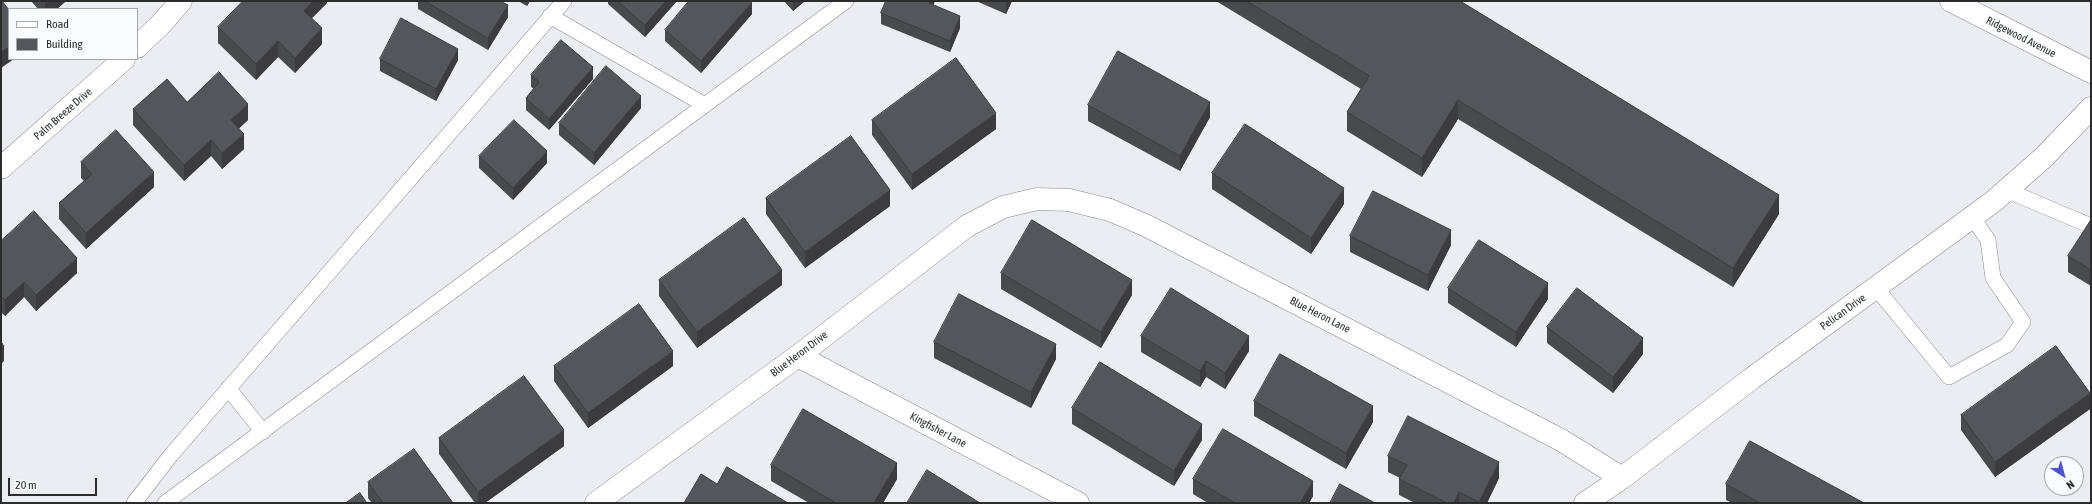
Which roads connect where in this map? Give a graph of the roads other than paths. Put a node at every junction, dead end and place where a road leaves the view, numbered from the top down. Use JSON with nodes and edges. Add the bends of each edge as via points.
{"nodes":[{"id":1,"x":181,"y":1,"type":"edge"},
{"id":2,"x":564,"y":1,"type":"edge"},
{"id":3,"x":846,"y":1,"type":"edge"},
{"id":4,"x":1951,"y":1,"type":"edge"},
{"id":5,"x":550,"y":16,"type":"junction"},
{"id":6,"x":138,"y":46,"type":"edge"},
{"id":7,"x":123,"y":60,"type":"edge"},
{"id":8,"x":2091,"y":72,"type":"edge"},
{"id":9,"x":705,"y":105,"type":"junction"},
{"id":10,"x":2091,"y":108,"type":"edge"},
{"id":11,"x":1,"y":168,"type":"edge"},
{"id":12,"x":2006,"y":190,"type":"junction"},
{"id":13,"x":1004,"y":207,"type":"joint"},
{"id":14,"x":1972,"y":217,"type":"junction"},
{"id":15,"x":2091,"y":226,"type":"edge"},
{"id":16,"x":1876,"y":288,"type":"junction"},
{"id":17,"x":798,"y":356,"type":"junction"},
{"id":18,"x":228,"y":388,"type":"junction"},
{"id":19,"x":263,"y":432,"type":"junction"},
{"id":20,"x":1622,"y":478,"type":"junction"},
{"id":21,"x":134,"y":503,"type":"edge"},
{"id":22,"x":165,"y":503,"type":"edge"},
{"id":23,"x":596,"y":503,"type":"edge"},
{"id":24,"x":1078,"y":503,"type":"edge"},
{"id":25,"x":1585,"y":503,"type":"edge"}],
"edges":[{"from":1,"to":6,"type":"street"},
{"from":2,"to":5,"type":"lane"},
{"from":3,"to":9,"type":"lane"},
{"from":4,"to":8,"type":"street","name":"Ridgewood Avenue"},
{"from":5,"to":9,"type":"lane"},
{"from":5,"to":18,"type":"lane"},
{"from":7,"to":11,"type":"street","name":"Palm Breeze Drive"},
{"from":9,"to":19,"type":"lane"},
{"from":10,"to":12,"type":"street","name":"Pelican Drive","via":[[2044,157]]},
{"from":12,"to":14,"type":"street","name":"Pelican Drive"},
{"from":12,"to":15,"type":"lane"},
{"from":13,"to":17,"type":"street","name":"Blue Heron Drive","via":[[966,226]]},
{"from":13,"to":20,"type":"street","name":"Blue Heron Lane","via":[[1037,198],[1069,200],[1110,210],[1147,226],[1561,440]]},
{"from":14,"to":16,"type":"street","name":"Pelican Drive"},
{"from":14,"to":16,"type":"lane","via":[[1988,240],[1993,278],[2023,322],[2007,345],[1949,377]]},
{"from":16,"to":20,"type":"street","name":"Pelican Drive"},
{"from":17,"to":23,"type":"street","name":"Blue Heron Drive"},
{"from":17,"to":24,"type":"street","name":"Kingfisher Lane"},
{"from":18,"to":19,"type":"lane"},
{"from":18,"to":21,"type":"lane"},
{"from":19,"to":22,"type":"lane"},
{"from":20,"to":25,"type":"street","name":"Pelican Drive"}]}
